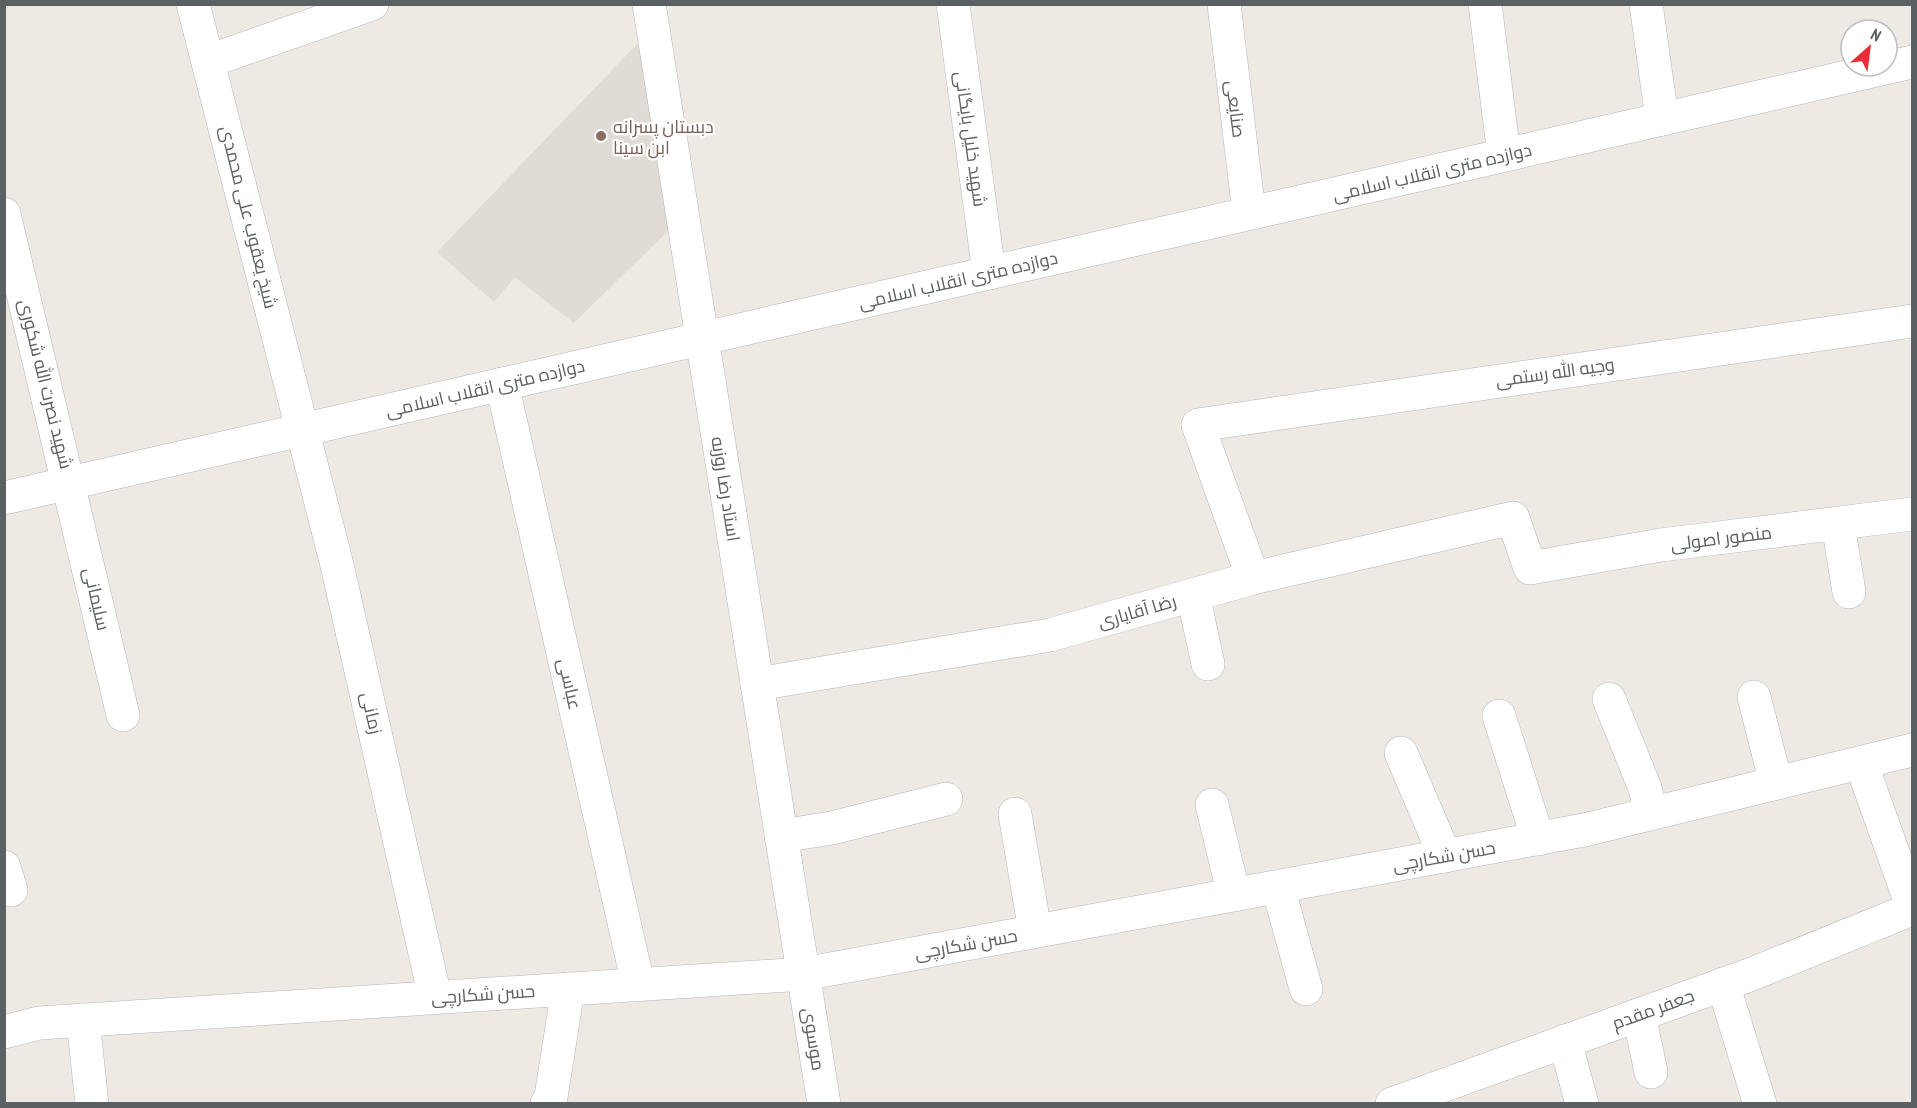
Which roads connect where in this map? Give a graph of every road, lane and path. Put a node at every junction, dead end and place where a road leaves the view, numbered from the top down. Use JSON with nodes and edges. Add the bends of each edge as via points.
{"nodes":[{"id":1,"x":194,"y":4,"type":"edge"},
{"id":2,"x":372,"y":4,"type":"edge"},
{"id":3,"x":649,"y":4,"type":"edge"},
{"id":4,"x":953,"y":4,"type":"edge"},
{"id":5,"x":1224,"y":4,"type":"edge"},
{"id":6,"x":1485,"y":4,"type":"edge"},
{"id":7,"x":1646,"y":4,"type":"edge"},
{"id":8,"x":209,"y":61,"type":"junction"},
{"id":9,"x":1912,"y":62,"type":"edge"},
{"id":10,"x":1662,"y":119,"type":"junction"},
{"id":11,"x":1504,"y":155,"type":"junction"},
{"id":12,"x":1249,"y":213,"type":"junction"},
{"id":13,"x":6,"y":225,"type":"edge"},
{"id":14,"x":989,"y":273,"type":"junction"},
{"id":15,"x":1912,"y":321,"type":"edge"},
{"id":16,"x":702,"y":338,"type":"junction"},
{"id":17,"x":502,"y":384,"type":"junction"},
{"id":18,"x":303,"y":430,"type":"junction"},
{"id":19,"x":70,"y":483,"type":"junction"},
{"id":20,"x":4,"y":498,"type":"edge"},
{"id":21,"x":1912,"y":514,"type":"edge"},
{"id":22,"x":1513,"y":518,"type":"joint"},
{"id":23,"x":1838,"y":524,"type":"junction"},
{"id":24,"x":1252,"y":578,"type":"junction"},
{"id":25,"x":1849,"y":592,"type":"dead end"},
{"id":26,"x":1193,"y":595,"type":"junction"},
{"id":27,"x":1208,"y":664,"type":"dead end"},
{"id":28,"x":757,"y":684,"type":"junction"},
{"id":29,"x":1754,"y":697,"type":"dead end"},
{"id":30,"x":1609,"y":699,"type":"dead end"},
{"id":31,"x":123,"y":715,"type":"dead end"},
{"id":32,"x":1499,"y":716,"type":"dead end"},
{"id":33,"x":1912,"y":750,"type":"edge"},
{"id":34,"x":1401,"y":753,"type":"dead end"},
{"id":35,"x":1861,"y":763,"type":"junction"},
{"id":36,"x":1776,"y":783,"type":"junction"},
{"id":37,"x":946,"y":800,"type":"dead end"},
{"id":38,"x":1212,"y":805,"type":"dead end"},
{"id":39,"x":1651,"y":813,"type":"junction"},
{"id":40,"x":1016,"y":814,"type":"dead end"},
{"id":41,"x":781,"y":836,"type":"junction"},
{"id":42,"x":1538,"y":839,"type":"junction"},
{"id":43,"x":1445,"y":856,"type":"junction"},
{"id":44,"x":1278,"y":886,"type":"junction"},
{"id":45,"x":1234,"y":895,"type":"junction"},
{"id":46,"x":1912,"y":908,"type":"edge"},
{"id":47,"x":1035,"y":931,"type":"junction"},
{"id":48,"x":804,"y":974,"type":"junction"},
{"id":49,"x":638,"y":984,"type":"junction"},
{"id":50,"x":1723,"y":984,"type":"junction"},
{"id":51,"x":568,"y":988,"type":"junction"},
{"id":52,"x":1306,"y":989,"type":"dead end"},
{"id":53,"x":435,"y":997,"type":"junction"},
{"id":54,"x":1639,"y":1014,"type":"junction"},
{"id":55,"x":83,"y":1020,"type":"junction"},
{"id":56,"x":4,"y":1032,"type":"edge"},
{"id":57,"x":1565,"y":1041,"type":"junction"},
{"id":58,"x":1651,"y":1072,"type":"dead end"},
{"id":59,"x":92,"y":1104,"type":"edge"},
{"id":60,"x":548,"y":1104,"type":"edge"},
{"id":61,"x":824,"y":1104,"type":"edge"},
{"id":62,"x":1392,"y":1104,"type":"edge"},
{"id":63,"x":1582,"y":1104,"type":"edge"},
{"id":64,"x":1760,"y":1104,"type":"edge"}],
"edges":[{"from":1,"to":8,"type":"street","name":"شیخ یعقوب علی محمدی"},
{"from":2,"to":8,"type":"street"},
{"from":3,"to":16,"type":"street","name":"استاد رضا روزبه"},
{"from":4,"to":14,"type":"street","name":"شهید خلیل بایگانی"},
{"from":5,"to":12,"type":"street","name":"صنایعی"},
{"from":6,"to":11,"type":"street"},
{"from":7,"to":10,"type":"street"},
{"from":8,"to":18,"type":"street","name":"شیخ یعقوب علی محمدی"},
{"from":9,"to":10,"type":"street","name":"دوازده متری انقلاب اسلامی"},
{"from":10,"to":11,"type":"street","name":"دوازده متری انقلاب اسلامی"},
{"from":11,"to":12,"type":"street","name":"دوازده متری انقلاب اسلامی"},
{"from":12,"to":14,"type":"street","name":"دوازده متری انقلاب اسلامی"},
{"from":13,"to":19,"type":"street","name":"شهید نصرت الله شکوری"},
{"from":14,"to":16,"type":"street","name":"دوازده متری انقلاب اسلامی"},
{"from":15,"to":24,"type":"street","name":"وجیه الله رستمی","via":[[1198,425]]},
{"from":16,"to":17,"type":"street","name":"دوازده متری انقلاب اسلامی"},
{"from":16,"to":28,"type":"street","name":"استاد رضا روزبه"},
{"from":17,"to":18,"type":"street","name":"دوازده متری انقلاب اسلامی"},
{"from":17,"to":49,"type":"street","name":"عباسی"},
{"from":18,"to":19,"type":"street","name":"دوازده متری انقلاب اسلامی"},
{"from":18,"to":53,"type":"street","name":"زمانی"},
{"from":19,"to":20,"type":"street","name":"دوازده متری انقلاب اسلامی"},
{"from":19,"to":31,"type":"street","name":"سلیمانی"},
{"from":21,"to":23,"type":"street","name":"منصور اصولی"},
{"from":22,"to":23,"type":"street","name":"منصور اصولی","via":[[1530,568],[1661,545]]},
{"from":22,"to":24,"type":"street","name":"رضا آقایاری"},
{"from":23,"to":25,"type":"street"},
{"from":24,"to":26,"type":"street","name":"رضا آقایاری"},
{"from":26,"to":27,"type":"street"},
{"from":26,"to":28,"type":"street","name":"رضا آقایاری","via":[[1050,635]]},
{"from":28,"to":41,"type":"street","name":"استاد رضا روزبه"},
{"from":29,"to":36,"type":"street"},
{"from":30,"to":39,"type":"street","via":[[1645,788]]},
{"from":32,"to":42,"type":"street"},
{"from":33,"to":35,"type":"street","name":"حسن شکارچی"},
{"from":34,"to":43,"type":"street"},
{"from":35,"to":36,"type":"street","name":"حسن شکارچی"},
{"from":35,"to":46,"type":"street","name":"جعفر مقدم"},
{"from":36,"to":39,"type":"street","name":"حسن شکارچی"},
{"from":37,"to":41,"type":"street","via":[[832,828]]},
{"from":38,"to":45,"type":"street"},
{"from":39,"to":42,"type":"street","name":"حسن شکارچی"},
{"from":40,"to":47,"type":"street"},
{"from":41,"to":48,"type":"street","name":"استاد رضا روزبه"},
{"from":42,"to":43,"type":"street","name":"حسن شکارچی"},
{"from":43,"to":44,"type":"street","name":"حسن شکارچی"},
{"from":44,"to":45,"type":"street","name":"حسن شکارچی"},
{"from":44,"to":52,"type":"street"},
{"from":45,"to":47,"type":"street","name":"حسن شکارچی"},
{"from":46,"to":50,"type":"street","name":"جعفر مقدم"},
{"from":47,"to":48,"type":"street","name":"حسن شکارچی"},
{"from":48,"to":49,"type":"street","name":"حسن شکارچی"},
{"from":48,"to":61,"type":"street","name":"موسوی"},
{"from":49,"to":51,"type":"street","name":"حسن شکارچی"},
{"from":50,"to":54,"type":"street","name":"جعفر مقدم"},
{"from":50,"to":64,"type":"street"},
{"from":51,"to":53,"type":"street","name":"حسن شکارچی"},
{"from":51,"to":60,"type":"street"},
{"from":53,"to":55,"type":"street","name":"حسن شکارچی"},
{"from":54,"to":57,"type":"street","name":"جعفر مقدم"},
{"from":54,"to":58,"type":"street"},
{"from":55,"to":56,"type":"street","name":"حسن شکارچی","via":[[39,1023]]},
{"from":55,"to":59,"type":"street"},
{"from":57,"to":62,"type":"street","name":"جعفر مقدم"},
{"from":57,"to":63,"type":"street"}]}
